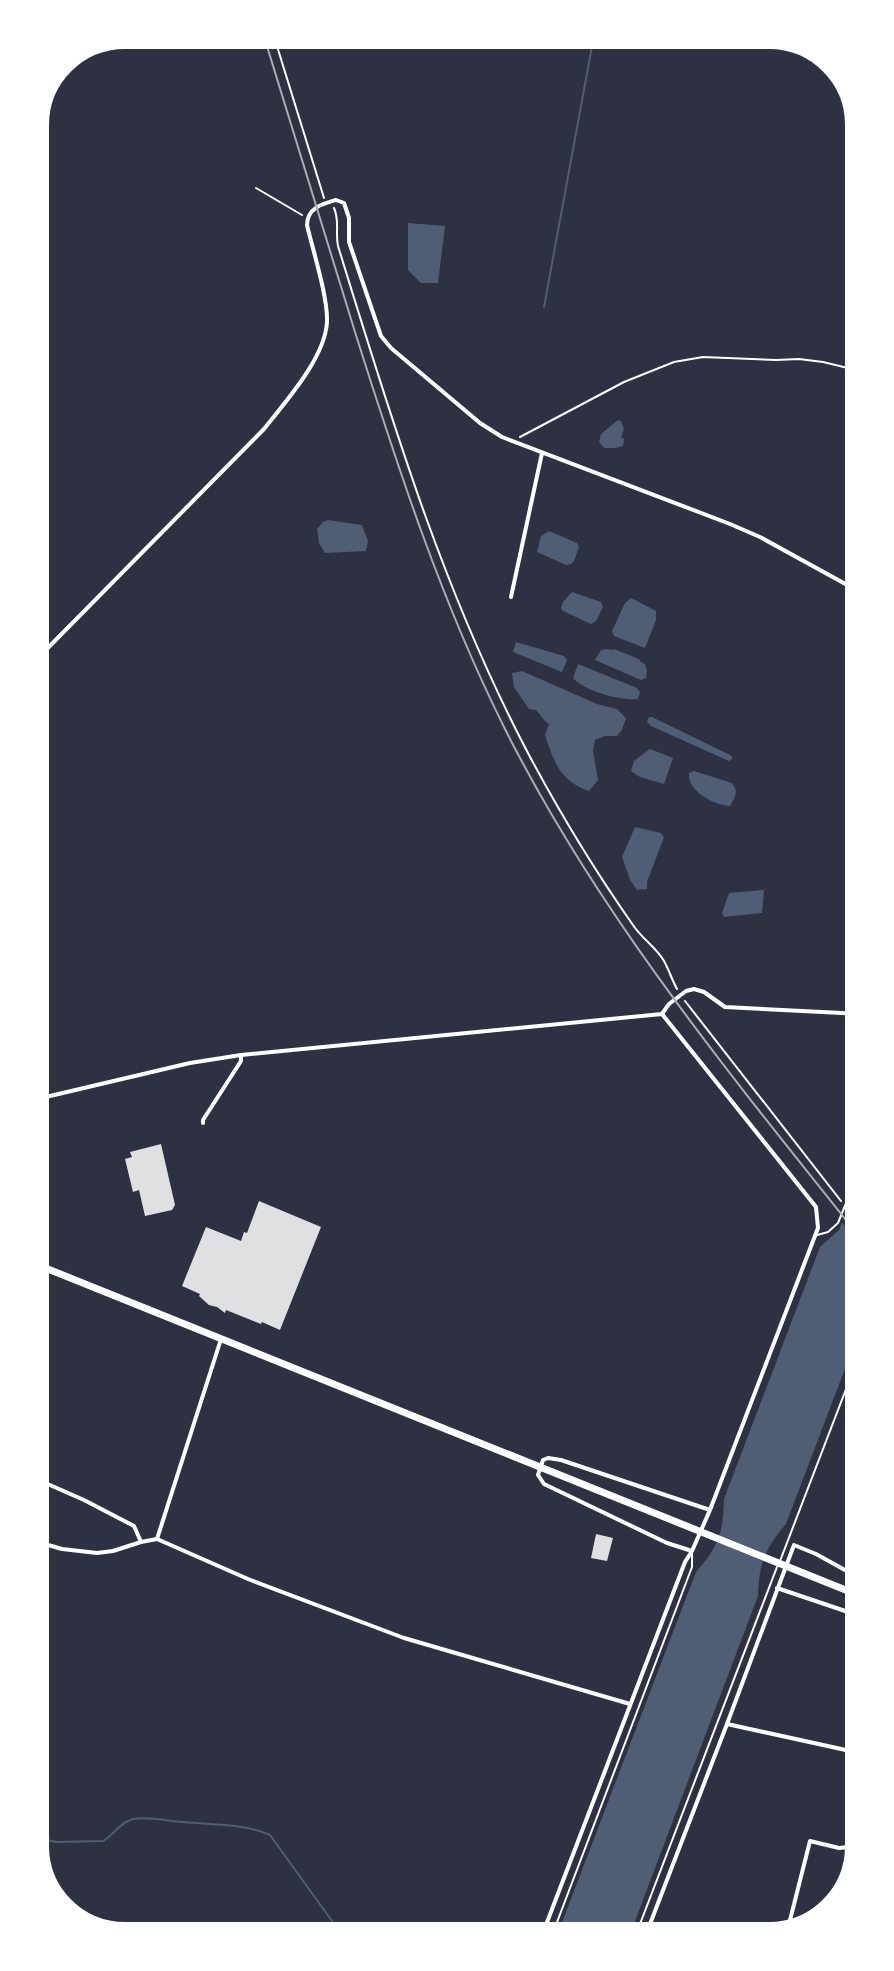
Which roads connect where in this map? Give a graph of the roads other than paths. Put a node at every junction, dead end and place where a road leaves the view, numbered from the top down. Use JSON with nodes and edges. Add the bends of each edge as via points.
{"nodes":[{"id":1,"x":542,"y":453,"type":"junction"},
{"id":2,"x":850,"y":586,"type":"edge"},
{"id":3,"x":511,"y":597,"type":"dead end"},
{"id":4,"x":44,"y":652,"type":"edge"},
{"id":5,"x":850,"y":1013,"type":"edge"},
{"id":6,"x":662,"y":1014,"type":"junction"},
{"id":7,"x":241,"y":1055,"type":"junction"},
{"id":8,"x":44,"y":1097,"type":"edge"},
{"id":9,"x":203,"y":1123,"type":"dead end"},
{"id":10,"x":850,"y":1193,"type":"edge"},
{"id":11,"x":816,"y":1235,"type":"junction"},
{"id":12,"x":44,"y":1267,"type":"edge"},
{"id":13,"x":221,"y":1339,"type":"junction"},
{"id":14,"x":850,"y":1379,"type":"edge"},
{"id":15,"x":539,"y":1467,"type":"junction"},
{"id":16,"x":44,"y":1483,"type":"edge"},
{"id":17,"x":710,"y":1510,"type":"junction"},
{"id":18,"x":157,"y":1539,"type":"junction"},
{"id":19,"x":141,"y":1542,"type":"junction"},
{"id":20,"x":787,"y":1542,"type":"junction"},
{"id":21,"x":44,"y":1544,"type":"edge"},
{"id":22,"x":794,"y":1545,"type":"junction"},
{"id":23,"x":692,"y":1551,"type":"junction"},
{"id":24,"x":850,"y":1573,"type":"edge"},
{"id":25,"x":770,"y":1586,"type":"junction"},
{"id":26,"x":777,"y":1588,"type":"junction"},
{"id":27,"x":850,"y":1592,"type":"edge"},
{"id":28,"x":850,"y":1613,"type":"edge"},
{"id":29,"x":630,"y":1704,"type":"junction"},
{"id":30,"x":727,"y":1724,"type":"junction"},
{"id":31,"x":850,"y":1751,"type":"edge"},
{"id":32,"x":850,"y":1847,"type":"edge"},
{"id":33,"x":789,"y":1924,"type":"edge"},
{"id":34,"x":545,"y":1927,"type":"edge"},
{"id":35,"x":555,"y":1927,"type":"edge"},
{"id":36,"x":639,"y":1927,"type":"edge"},
{"id":37,"x":649,"y":1927,"type":"edge"}],
"edges":[{"from":1,"to":2,"type":"street","via":[[760,537]]},
{"from":1,"to":3,"type":"street"},
{"from":1,"to":4,"type":"street","via":[[480,423],[391,348],[381,336],[349,242],[344,203],[328,202],[312,209],[307,218],[327,324],[313,362],[264,429]]},
{"from":5,"to":6,"type":"street","via":[[725,1007],[694,989]]},
{"from":6,"to":7,"type":"street"},
{"from":6,"to":11,"type":"street","via":[[816,1207]]},
{"from":7,"to":8,"type":"street"},
{"from":7,"to":9,"type":"street"},
{"from":10,"to":11,"type":"lane","via":[[838,1223]]},
{"from":11,"to":17,"type":"street"},
{"from":12,"to":13,"type":"main road"},
{"from":13,"to":15,"type":"main road"},
{"from":13,"to":18,"type":"street"},
{"from":14,"to":20,"type":"lane"},
{"from":15,"to":17,"type":"street","via":[[548,1458],[561,1460]]},
{"from":15,"to":23,"type":"street","via":[[544,1484]]},
{"from":15,"to":27,"type":"main road"},
{"from":16,"to":19,"type":"street","via":[[134,1526]]},
{"from":17,"to":23,"type":"street"},
{"from":18,"to":19,"type":"street"},
{"from":18,"to":29,"type":"street","via":[[404,1638]]},
{"from":19,"to":21,"type":"street","via":[[97,1553]]},
{"from":20,"to":22,"type":"lane"},
{"from":20,"to":25,"type":"lane"},
{"from":22,"to":24,"type":"street"},
{"from":22,"to":26,"type":"street"},
{"from":23,"to":29,"type":"street"},
{"from":23,"to":35,"type":"lane","via":[[692,1567]]},
{"from":25,"to":26,"type":"lane"},
{"from":25,"to":36,"type":"lane"},
{"from":26,"to":28,"type":"street"},
{"from":26,"to":30,"type":"street"},
{"from":29,"to":34,"type":"street"},
{"from":30,"to":31,"type":"street"},
{"from":30,"to":37,"type":"street"},
{"from":32,"to":33,"type":"street","via":[[810,1841]]}]}
